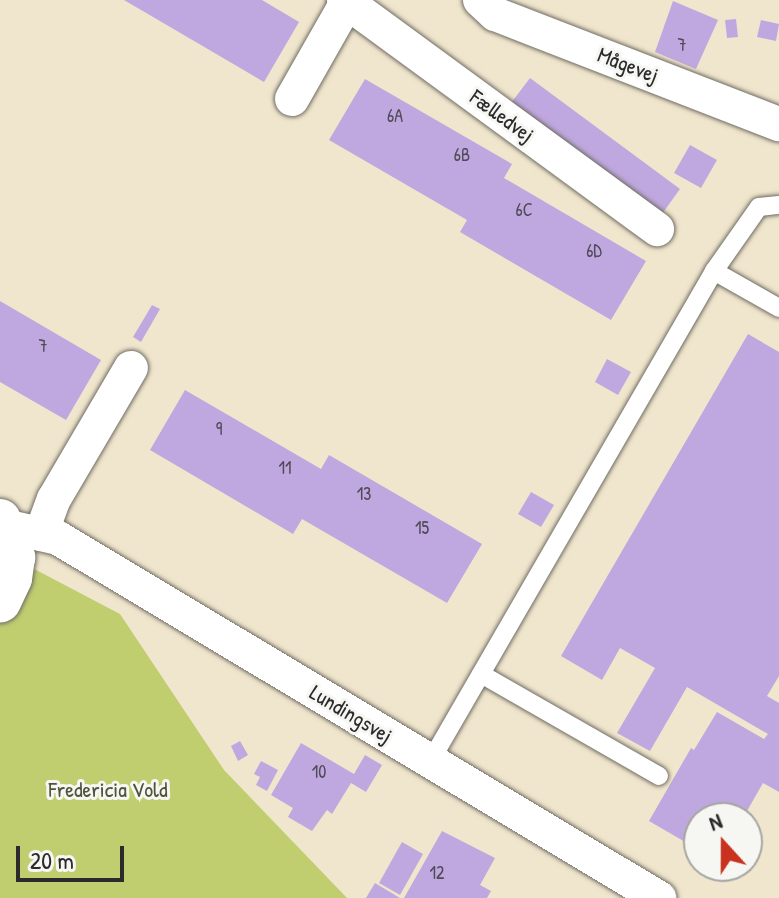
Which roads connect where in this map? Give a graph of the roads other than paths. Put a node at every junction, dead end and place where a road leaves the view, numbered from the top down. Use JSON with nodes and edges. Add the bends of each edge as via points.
{"nodes":[{"id":1,"x":480,"y":0,"type":"edge"},
{"id":2,"x":346,"y":1,"type":"edge"},
{"id":3,"x":292,"y":99,"type":"dead end"},
{"id":4,"x":779,"y":124,"type":"edge"},
{"id":5,"x":779,"y":205,"type":"edge"},
{"id":6,"x":657,"y":229,"type":"dead end"},
{"id":7,"x":714,"y":271,"type":"junction"},
{"id":8,"x":779,"y":308,"type":"edge"},
{"id":9,"x":131,"y":368,"type":"dead end"},
{"id":10,"x":15,"y":527,"type":"edge"},
{"id":11,"x":0,"y":602,"type":"edge"},
{"id":12,"x":481,"y":674,"type":"junction"},
{"id":13,"x":430,"y":762,"type":"junction"},
{"id":14,"x":659,"y":776,"type":"dead end"},
{"id":15,"x":616,"y":888,"type":"edge"},
{"id":16,"x":659,"y":898,"type":"edge"}],
"edges":[{"from":1,"to":4,"type":"street","name":"Mågevej","via":[[495,14]]},
{"from":2,"to":3,"type":"street","name":"Fælledvej"},
{"from":2,"to":6,"type":"street","name":"Fælledvej"},
{"from":5,"to":7,"type":"lane","via":[[759,207]]},
{"from":7,"to":8,"type":"lane"},
{"from":7,"to":12,"type":"lane"},
{"from":9,"to":10,"type":"street","via":[[54,499]]},
{"from":10,"to":11,"type":"street","via":[[11,578]]},
{"from":10,"to":13,"type":"street","name":"Lundingsvej","via":[[58,538]]},
{"from":12,"to":13,"type":"lane"},
{"from":12,"to":14,"type":"lane"},
{"from":13,"to":15,"type":"street","name":"Lundingsvej"},
{"from":15,"to":16,"type":"street","name":"Lundingsvej"}]}
